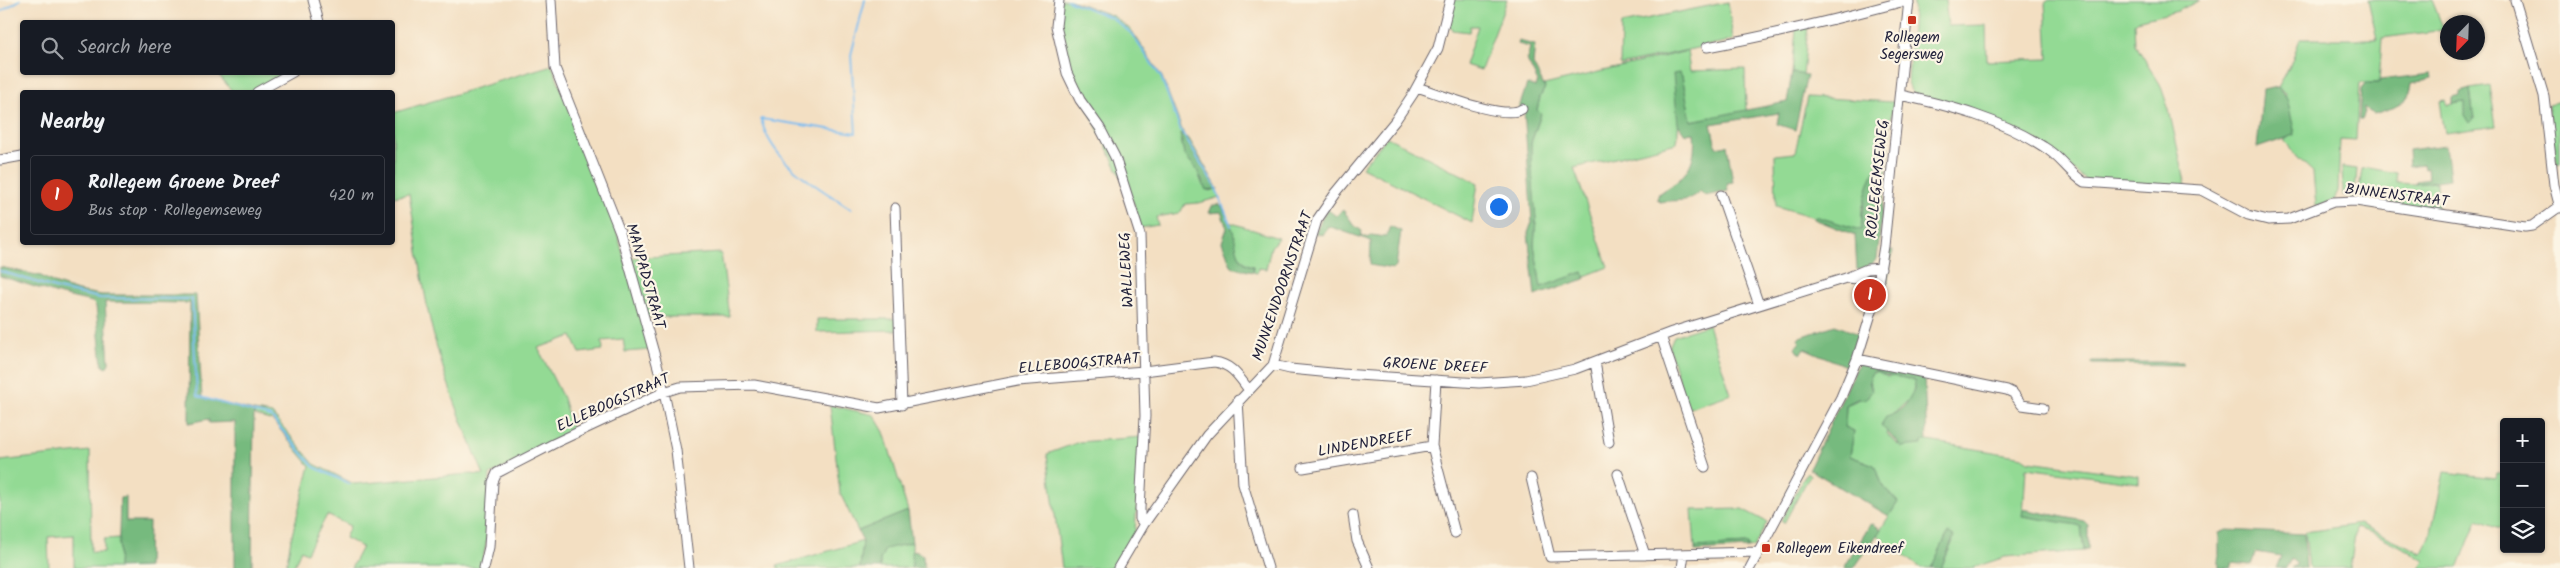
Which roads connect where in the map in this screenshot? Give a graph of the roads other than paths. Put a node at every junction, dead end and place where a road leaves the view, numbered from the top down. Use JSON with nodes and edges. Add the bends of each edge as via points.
{"nodes":[{"id":1,"x":313,"y":0,"type":"edge"},
{"id":2,"x":551,"y":0,"type":"edge"},
{"id":3,"x":1059,"y":0,"type":"edge"},
{"id":4,"x":1450,"y":0,"type":"edge"},
{"id":5,"x":2515,"y":0,"type":"edge"},
{"id":6,"x":1909,"y":1,"type":"edge"},
{"id":7,"x":318,"y":20,"type":"edge"},
{"id":8,"x":1707,"y":47,"type":"dead end"},
{"id":9,"x":288,"y":75,"type":"edge"},
{"id":10,"x":1417,"y":87,"type":"junction"},
{"id":11,"x":261,"y":90,"type":"edge"},
{"id":12,"x":1900,"y":95,"type":"junction"},
{"id":13,"x":1522,"y":109,"type":"dead end"},
{"id":14,"x":20,"y":156,"type":"edge"},
{"id":15,"x":0,"y":160,"type":"edge"},
{"id":16,"x":1722,"y":196,"type":"dead end"},
{"id":17,"x":2560,"y":207,"type":"edge"},
{"id":18,"x":894,"y":208,"type":"dead end"},
{"id":19,"x":1881,"y":268,"type":"junction"},
{"id":20,"x":1846,"y":278,"type":"junction"},
{"id":21,"x":1879,"y":281,"type":"junction"},
{"id":22,"x":1759,"y":305,"type":"junction"},
{"id":23,"x":1661,"y":336,"type":"junction"},
{"id":24,"x":1857,"y":359,"type":"junction"},
{"id":25,"x":1595,"y":362,"type":"junction"},
{"id":26,"x":1273,"y":365,"type":"junction"},
{"id":27,"x":1144,"y":371,"type":"junction"},
{"id":28,"x":1436,"y":380,"type":"junction"},
{"id":29,"x":1250,"y":390,"type":"junction"},
{"id":30,"x":664,"y":392,"type":"junction"},
{"id":31,"x":1238,"y":400,"type":"junction"},
{"id":32,"x":902,"y":404,"type":"junction"},
{"id":33,"x":2043,"y":408,"type":"dead end"},
{"id":34,"x":1609,"y":442,"type":"dead end"},
{"id":35,"x":1432,"y":446,"type":"junction"},
{"id":36,"x":1705,"y":467,"type":"dead end"},
{"id":37,"x":1303,"y":468,"type":"dead end"},
{"id":38,"x":1618,"y":474,"type":"dead end"},
{"id":39,"x":1531,"y":478,"type":"dead end"},
{"id":40,"x":1353,"y":516,"type":"dead end"},
{"id":41,"x":1144,"y":524,"type":"junction"},
{"id":42,"x":1455,"y":533,"type":"dead end"},
{"id":43,"x":1759,"y":552,"type":"junction"},
{"id":44,"x":1684,"y":554,"type":"junction"},
{"id":45,"x":1645,"y":555,"type":"junction"},
{"id":46,"x":484,"y":568,"type":"edge"},
{"id":47,"x":689,"y":568,"type":"edge"},
{"id":48,"x":1118,"y":568,"type":"edge"},
{"id":49,"x":1268,"y":568,"type":"edge"},
{"id":50,"x":1369,"y":568,"type":"edge"},
{"id":51,"x":1682,"y":568,"type":"edge"},
{"id":52,"x":1750,"y":568,"type":"edge"}],
"edges":[{"from":1,"to":7,"type":"street"},
{"from":2,"to":30,"type":"street","name":"MANPADSTRAAT","via":[[555,68],[620,232]]},
{"from":3,"to":27,"type":"street","name":"WALLEWEG","via":[[1056,26],[1067,73],[1115,157],[1140,235]]},
{"from":4,"to":10,"type":"street","name":"MUNKENDOORNSTRAAT","via":[[1438,48]]},
{"from":5,"to":17,"type":"street","via":[[2544,96],[2554,184]]},
{"from":6,"to":8,"type":"street"},
{"from":6,"to":12,"type":"street","name":"ROLLEGEMSEWEG"},
{"from":9,"to":11,"type":"street"},
{"from":10,"to":13,"type":"street","via":[[1484,109],[1510,112]]},
{"from":10,"to":26,"type":"street","name":"MUNKENDOORNSTRAAT","via":[[1396,121],[1317,220]]},
{"from":12,"to":17,"type":"street","name":"BINNENSTRAAT","via":[[1987,118],[2059,156],[2084,182],[2202,190],[2259,219],[2289,219],[2333,202],[2356,201],[2532,226]]},
{"from":12,"to":19,"type":"street","name":"ROLLEGEMSEWEG"},
{"from":14,"to":15,"type":"street"},
{"from":16,"to":22,"type":"street"},
{"from":18,"to":32,"type":"street"},
{"from":19,"to":20,"type":"street","name":"GROENE DREEF","via":[[1867,269]]},
{"from":19,"to":21,"type":"street","name":"ROLLEGEMSEWEG"},
{"from":20,"to":21,"type":"street","name":"GROENE DREEF"},
{"from":20,"to":22,"type":"street","name":"GROENE DREEF"},
{"from":21,"to":24,"type":"street","name":"ROLLEGEMSEWEG"},
{"from":22,"to":23,"type":"street","name":"GROENE DREEF"},
{"from":23,"to":25,"type":"street","name":"GROENE DREEF"},
{"from":23,"to":36,"type":"street"},
{"from":24,"to":33,"type":"street","via":[[2007,390],[2022,405]]},
{"from":24,"to":43,"type":"street","name":"ROLLEGEMSEWEG","via":[[1841,397]]},
{"from":25,"to":28,"type":"street","name":"GROENE DREEF","via":[[1526,380],[1479,383]]},
{"from":25,"to":34,"type":"street"},
{"from":26,"to":28,"type":"street","name":"GROENE DREEF","via":[[1342,374]]},
{"from":26,"to":29,"type":"street","name":"MUNKENDOORNSTRAAT"},
{"from":27,"to":29,"type":"street","name":"ELLEBOOGSTRAAT","via":[[1206,363],[1226,364]]},
{"from":27,"to":32,"type":"street","name":"ELLEBOOGSTRAAT","via":[[1017,381]]},
{"from":27,"to":41,"type":"street","name":"WALLEWEG","via":[[1140,514]]},
{"from":28,"to":35,"type":"street","name":"LINDENDREEF"},
{"from":29,"to":31,"type":"street","name":"MUNKENDOORNSTRAAT"},
{"from":30,"to":32,"type":"street","name":"ELLEBOOGSTRAAT","via":[[680,387],[754,385],[879,408]]},
{"from":30,"to":46,"type":"street","name":"ELLEBOOGSTRAAT","via":[[497,473],[493,482],[490,537]]},
{"from":30,"to":47,"type":"street","name":"MANPADSTRAAT","via":[[676,450]]},
{"from":31,"to":41,"type":"street","name":"MUNKENDOORNSTRAAT","via":[[1207,435]]},
{"from":31,"to":49,"type":"street","via":[[1243,484]]},
{"from":35,"to":37,"type":"street","name":"LINDENDREEF"},
{"from":35,"to":42,"type":"street","name":"LINDENDREEF"},
{"from":38,"to":45,"type":"street"},
{"from":39,"to":45,"type":"street","via":[[1550,557]]},
{"from":40,"to":50,"type":"street","via":[[1358,541]]},
{"from":41,"to":48,"type":"street","name":"MUNKENDOORNSTRAAT"},
{"from":43,"to":44,"type":"street"},
{"from":43,"to":52,"type":"street","name":"ROLLEGEMSEWEG"},
{"from":44,"to":45,"type":"street"},
{"from":44,"to":51,"type":"street"}]}
